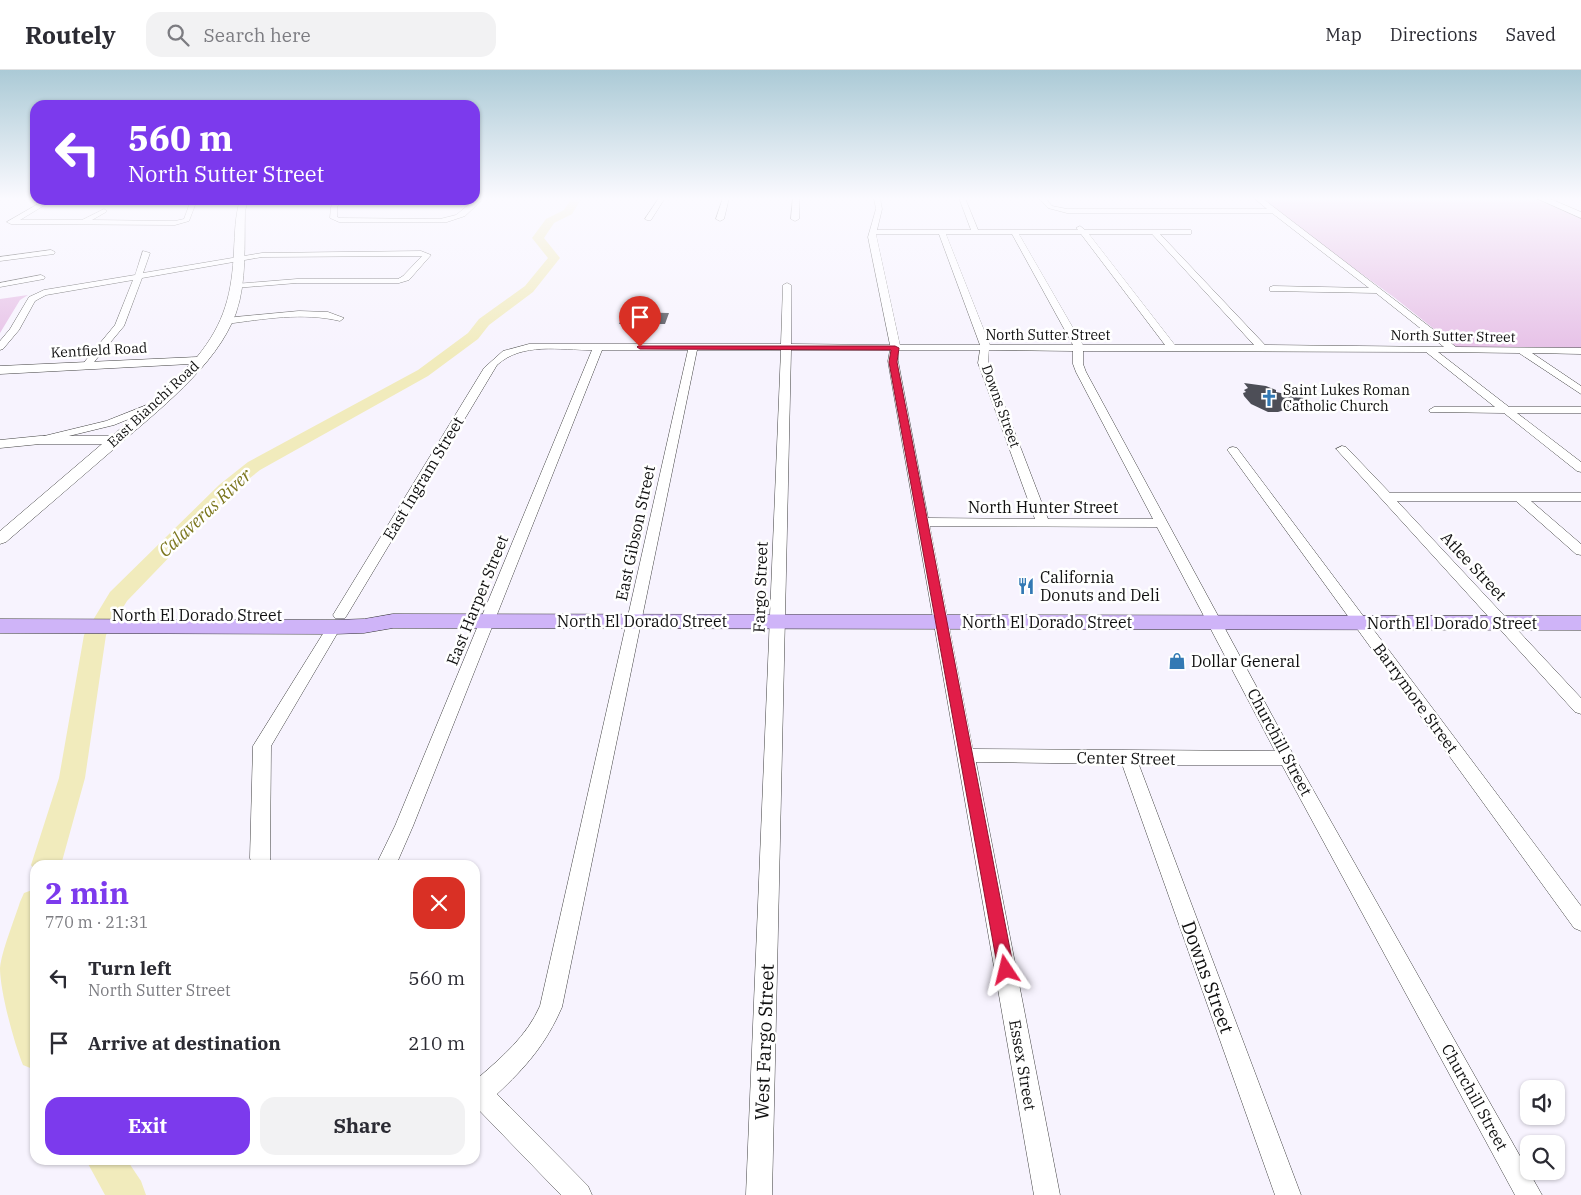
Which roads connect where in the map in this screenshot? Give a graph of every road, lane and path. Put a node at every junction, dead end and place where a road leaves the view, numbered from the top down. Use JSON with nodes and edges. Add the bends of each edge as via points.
{"nodes":[{"id":1,"x":239,"y":250,"type":"edge"},
{"id":2,"x":875,"y":250,"type":"edge"},
{"id":3,"x":949,"y":250,"type":"edge"},
{"id":4,"x":1025,"y":250,"type":"edge"},
{"id":5,"x":1098,"y":250,"type":"edge"},
{"id":6,"x":1171,"y":250,"type":"edge"},
{"id":7,"x":1326,"y":250,"type":"edge"},
{"id":8,"x":51,"y":252,"type":"dead end"},
{"id":9,"x":146,"y":253,"type":"dead end"},
{"id":10,"x":238,"y":258,"type":"junction"},
{"id":11,"x":0,"y":259,"type":"edge"},
{"id":12,"x":138,"y":276,"type":"junction"},
{"id":13,"x":41,"y":277,"type":"dead end"},
{"id":14,"x":0,"y":285,"type":"edge"},
{"id":15,"x":787,"y":285,"type":"dead end"},
{"id":16,"x":235,"y":286,"type":"junction"},
{"id":17,"x":1273,"y":289,"type":"dead end"},
{"id":18,"x":1380,"y":291,"type":"junction"},
{"id":19,"x":340,"y":318,"type":"dead end"},
{"id":20,"x":226,"y":321,"type":"junction"},
{"id":21,"x":0,"y":347,"type":"edge"},
{"id":22,"x":598,"y":347,"type":"junction"},
{"id":23,"x":693,"y":347,"type":"junction"},
{"id":24,"x":786,"y":347,"type":"junction"},
{"id":25,"x":515,"y":348,"type":"joint"},
{"id":26,"x":895,"y":348,"type":"junction"},
{"id":27,"x":985,"y":348,"type":"junction"},
{"id":28,"x":1172,"y":348,"type":"junction"},
{"id":29,"x":1262,"y":348,"type":"junction"},
{"id":30,"x":1078,"y":349,"type":"junction"},
{"id":31,"x":1430,"y":351,"type":"junction"},
{"id":32,"x":1456,"y":351,"type":"junction"},
{"id":33,"x":1522,"y":351,"type":"junction"},
{"id":34,"x":1581,"y":351,"type":"edge"},
{"id":35,"x":200,"y":360,"type":"junction"},
{"id":36,"x":86,"y":366,"type":"junction"},
{"id":37,"x":0,"y":370,"type":"edge"},
{"id":38,"x":1581,"y":391,"type":"edge"},
{"id":39,"x":157,"y":404,"type":"junction"},
{"id":40,"x":1434,"y":410,"type":"dead end"},
{"id":41,"x":1505,"y":410,"type":"junction"},
{"id":42,"x":1581,"y":410,"type":"edge"},
{"id":43,"x":40,"y":440,"type":"junction"},
{"id":44,"x":116,"y":440,"type":"junction"},
{"id":45,"x":0,"y":444,"type":"edge"},
{"id":46,"x":1342,"y":449,"type":"dead end"},
{"id":47,"x":1233,"y":450,"type":"dead end"},
{"id":48,"x":1581,"y":468,"type":"edge"},
{"id":49,"x":1387,"y":497,"type":"junction"},
{"id":50,"x":1519,"y":497,"type":"junction"},
{"id":51,"x":1581,"y":497,"type":"edge"},
{"id":52,"x":923,"y":522,"type":"junction"},
{"id":53,"x":1044,"y":523,"type":"junction"},
{"id":54,"x":1162,"y":523,"type":"junction"},
{"id":55,"x":0,"y":539,"type":"edge"},
{"id":56,"x":1581,"y":550,"type":"edge"},
{"id":57,"x":0,"y":615,"type":"edge"},
{"id":58,"x":634,"y":620,"type":"junction"},
{"id":59,"x":170,"y":621,"type":"junction"},
{"id":60,"x":337,"y":621,"type":"junction"},
{"id":61,"x":487,"y":621,"type":"junction"},
{"id":62,"x":776,"y":621,"type":"junction"},
{"id":63,"x":941,"y":622,"type":"junction"},
{"id":64,"x":1216,"y":623,"type":"junction"},
{"id":65,"x":1360,"y":623,"type":"junction"},
{"id":66,"x":1503,"y":623,"type":"junction"},
{"id":67,"x":1581,"y":623,"type":"edge"},
{"id":68,"x":0,"y":626,"type":"edge"},
{"id":69,"x":1581,"y":708,"type":"edge"},
{"id":70,"x":966,"y":755,"type":"junction"},
{"id":71,"x":1128,"y":758,"type":"junction"},
{"id":72,"x":1287,"y":758,"type":"junction"},
{"id":73,"x":261,"y":860,"type":"edge"},
{"id":74,"x":388,"y":860,"type":"edge"},
{"id":75,"x":769,"y":890,"type":"joint"},
{"id":76,"x":1581,"y":922,"type":"edge"},
{"id":77,"x":480,"y":1089,"type":"edge"},
{"id":78,"x":480,"y":1094,"type":"edge"},
{"id":79,"x":579,"y":1195,"type":"edge"},
{"id":80,"x":759,"y":1195,"type":"edge"},
{"id":81,"x":1047,"y":1195,"type":"edge"},
{"id":82,"x":1288,"y":1195,"type":"edge"},
{"id":83,"x":1529,"y":1195,"type":"edge"}],
"edges":[{"from":1,"to":10,"type":"street","name":"East Bianchi Road"},
{"from":2,"to":26,"type":"street","name":"Essex Street"},
{"from":3,"to":27,"type":"street","name":"Downs Street"},
{"from":4,"to":30,"type":"street","name":"Churchill Street","via":[[1078,343]]},
{"from":5,"to":28,"type":"street"},
{"from":6,"to":29,"type":"street"},
{"from":7,"to":18,"type":"street"},
{"from":8,"to":11,"type":"street"},
{"from":9,"to":12,"type":"street"},
{"from":10,"to":12,"type":"street"},
{"from":10,"to":16,"type":"street","name":"East Bianchi Road"},
{"from":10,"to":16,"type":"street","via":[[282,253],[426,254],[406,278],[399,281]]},
{"from":12,"to":21,"type":"street","via":[[39,295],[32,299]]},
{"from":12,"to":36,"type":"street","via":[[119,326]]},
{"from":13,"to":14,"type":"street"},
{"from":15,"to":24,"type":"street","name":"Fargo Street"},
{"from":16,"to":20,"type":"street","name":"East Bianchi Road"},
{"from":17,"to":18,"type":"street"},
{"from":18,"to":32,"type":"street"},
{"from":19,"to":20,"type":"street","via":[[294,315]]},
{"from":20,"to":35,"type":"street","name":"East Bianchi Road"},
{"from":22,"to":23,"type":"street","name":"North Sutter Street"},
{"from":22,"to":25,"type":"street","name":"North Sutter Street"},
{"from":22,"to":61,"type":"street","name":"East Harper Street"},
{"from":23,"to":24,"type":"street","name":"North Sutter Street"},
{"from":23,"to":58,"type":"street","name":"East Gibson Street"},
{"from":24,"to":26,"type":"street","name":"North Sutter Street"},
{"from":24,"to":62,"type":"street","name":"Fargo Street"},
{"from":25,"to":60,"type":"street","name":"East Ingram Street","via":[[504,353],[489,368]]},
{"from":26,"to":27,"type":"street","name":"North Sutter Street"},
{"from":26,"to":52,"type":"street","name":"Essex Street","via":[[893,362]]},
{"from":27,"to":30,"type":"street","name":"North Sutter Street"},
{"from":27,"to":53,"type":"street","name":"Downs Street","via":[[983,363]]},
{"from":28,"to":29,"type":"street","name":"North Sutter Street"},
{"from":28,"to":30,"type":"street","name":"North Sutter Street"},
{"from":29,"to":31,"type":"street","name":"North Sutter Street"},
{"from":30,"to":54,"type":"street","name":"Churchill Street","via":[[1081,372]]},
{"from":31,"to":32,"type":"street","name":"North Sutter Street"},
{"from":31,"to":41,"type":"street"},
{"from":32,"to":33,"type":"street","name":"North Sutter Street"},
{"from":33,"to":34,"type":"street","name":"North Sutter Street"},
{"from":33,"to":38,"type":"street"},
{"from":35,"to":36,"type":"street","name":"Kentfield Road"},
{"from":35,"to":39,"type":"street","name":"East Bianchi Road"},
{"from":36,"to":37,"type":"street","name":"Kentfield Road"},
{"from":39,"to":43,"type":"street","via":[[110,423]]},
{"from":39,"to":44,"type":"street","name":"East Bianchi Road"},
{"from":40,"to":41,"type":"street"},
{"from":41,"to":42,"type":"street"},
{"from":41,"to":48,"type":"street"},
{"from":43,"to":44,"type":"street"},
{"from":43,"to":45,"type":"street"},
{"from":44,"to":55,"type":"street","name":"East Bianchi Road"},
{"from":46,"to":49,"type":"street","name":"Atlee Street"},
{"from":47,"to":65,"type":"street","name":"Barrymore Street"},
{"from":49,"to":50,"type":"street"},
{"from":49,"to":66,"type":"street","name":"Atlee Street"},
{"from":50,"to":51,"type":"street"},
{"from":50,"to":56,"type":"street"},
{"from":52,"to":53,"type":"street","name":"North Hunter Street"},
{"from":52,"to":63,"type":"street","name":"Essex Street"},
{"from":53,"to":54,"type":"street","name":"North Hunter Street"},
{"from":54,"to":64,"type":"street","name":"Churchill Street"},
{"from":57,"to":59,"type":"main road","name":"North El Dorado Street"},
{"from":58,"to":61,"type":"main road","name":"North El Dorado Street"},
{"from":58,"to":62,"type":"main road","name":"North El Dorado Street"},
{"from":58,"to":77,"type":"street","name":"East Gibson Street","via":[[550,1008],[534,1039],[516,1060]]},
{"from":59,"to":60,"type":"main road","name":"North El Dorado Street"},
{"from":59,"to":68,"type":"main road","name":"North El Dorado Street"},
{"from":60,"to":61,"type":"main road","name":"North El Dorado Street","via":[[364,626],[393,621]]},
{"from":60,"to":73,"type":"street","name":"East Ingram Street","via":[[262,746]]},
{"from":61,"to":74,"type":"street","name":"East Harper Street"},
{"from":62,"to":63,"type":"main road","name":"North El Dorado Street"},
{"from":62,"to":75,"type":"street","name":"Fargo Street"},
{"from":63,"to":64,"type":"main road","name":"North El Dorado Street"},
{"from":63,"to":70,"type":"street","name":"Essex Street"},
{"from":64,"to":65,"type":"main road","name":"North El Dorado Street"},
{"from":64,"to":72,"type":"street","name":"Churchill Street"},
{"from":65,"to":66,"type":"main road","name":"North El Dorado Street"},
{"from":65,"to":76,"type":"street","name":"Barrymore Street"},
{"from":66,"to":67,"type":"main road","name":"North El Dorado Street"},
{"from":66,"to":69,"type":"street","name":"Atlee Street"},
{"from":70,"to":71,"type":"street","name":"Center Street"},
{"from":70,"to":81,"type":"street","name":"Essex Street"},
{"from":71,"to":72,"type":"street","name":"Center Street"},
{"from":71,"to":82,"type":"street","name":"Downs Street"},
{"from":72,"to":83,"type":"street","name":"Churchill Street"},
{"from":75,"to":80,"type":"street","name":"West Fargo Street"},
{"from":78,"to":79,"type":"street"}]}
